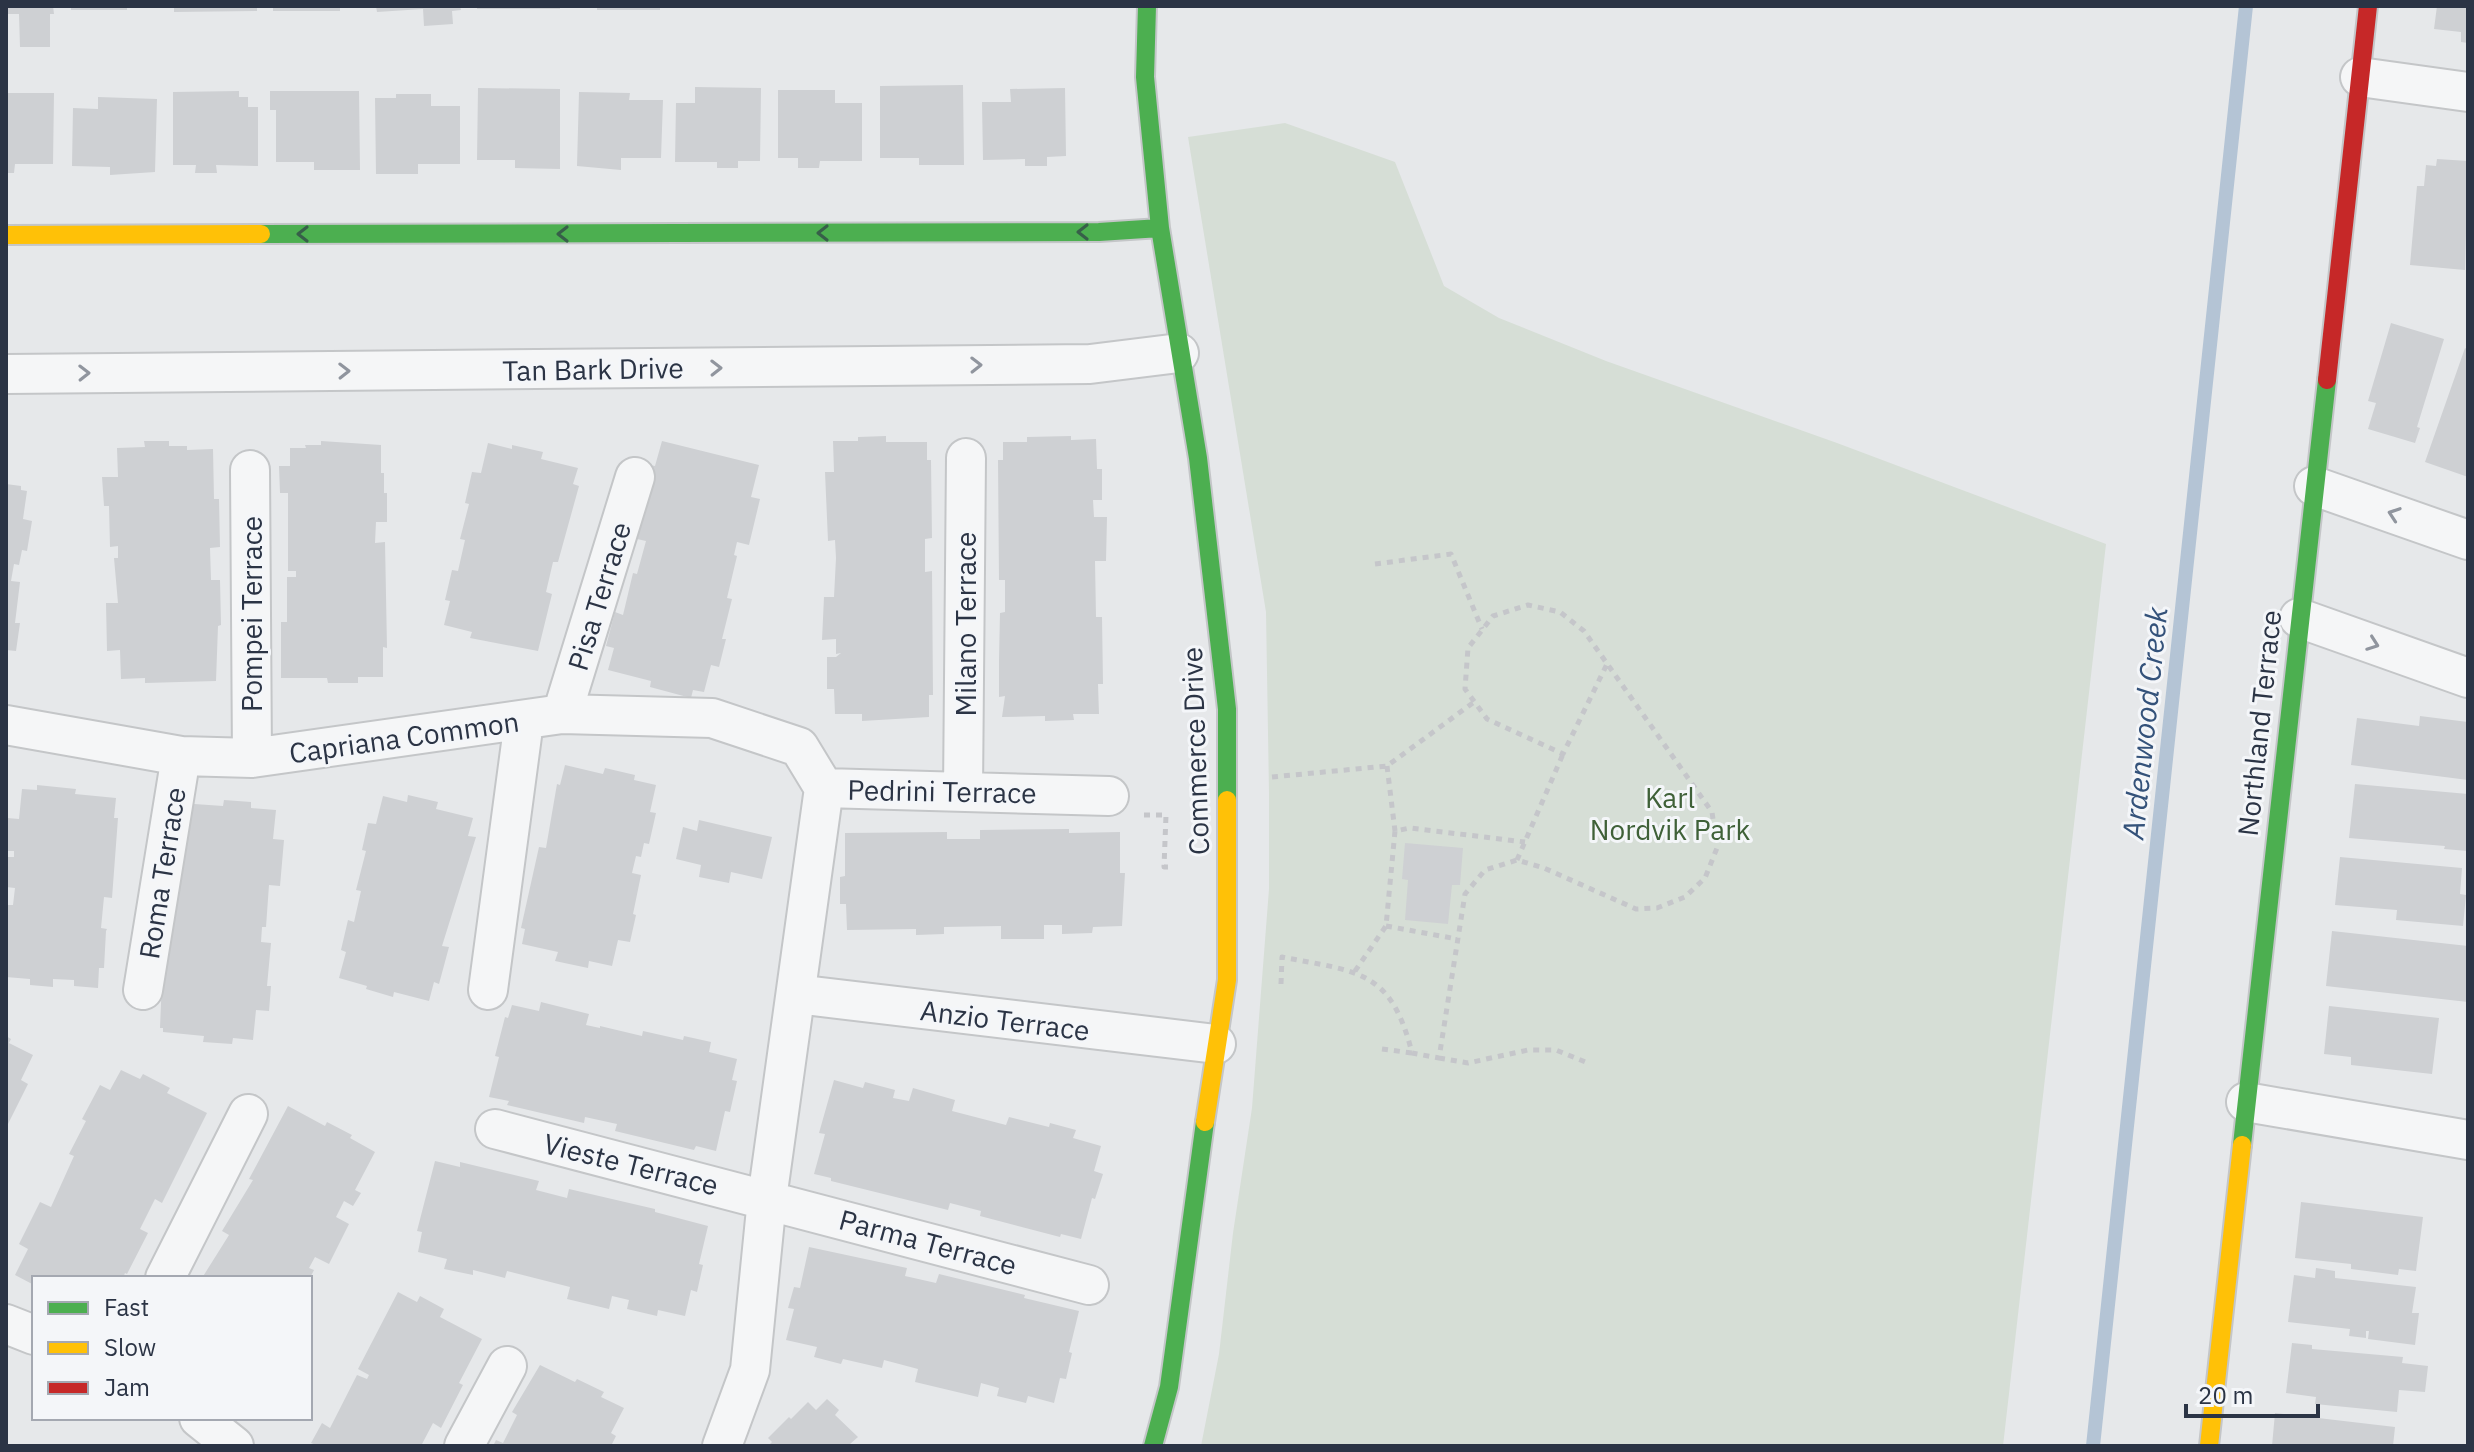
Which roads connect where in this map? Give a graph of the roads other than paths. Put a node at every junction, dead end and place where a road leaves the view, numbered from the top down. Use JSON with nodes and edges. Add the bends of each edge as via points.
{"nodes":[{"id":1,"x":1147,"y":6,"type":"edge"},
{"id":2,"x":2368,"y":6,"type":"edge"},
{"id":3,"x":2360,"y":77,"type":"junction"},
{"id":4,"x":2468,"y":92,"type":"edge"},
{"id":5,"x":1160,"y":228,"type":"junction"},
{"id":6,"x":6,"y":235,"type":"edge"},
{"id":7,"x":1179,"y":353,"type":"junction"},
{"id":8,"x":6,"y":374,"type":"edge"},
{"id":9,"x":966,"y":458,"type":"dead end"},
{"id":10,"x":250,"y":470,"type":"dead end"},
{"id":11,"x":635,"y":477,"type":"dead end"},
{"id":12,"x":2314,"y":486,"type":"junction"},
{"id":13,"x":2468,"y":540,"type":"edge"},
{"id":14,"x":2299,"y":618,"type":"junction"},
{"id":15,"x":2468,"y":678,"type":"edge"},
{"id":16,"x":562,"y":714,"type":"junction"},
{"id":17,"x":524,"y":721,"type":"junction"},
{"id":18,"x":6,"y":725,"type":"edge"},
{"id":19,"x":799,"y":747,"type":"joint"},
{"id":20,"x":181,"y":756,"type":"junction"},
{"id":21,"x":252,"y":758,"type":"junction"},
{"id":22,"x":824,"y":788,"type":"junction"},
{"id":23,"x":963,"y":791,"type":"junction"},
{"id":24,"x":1109,"y":796,"type":"road end"},
{"id":25,"x":143,"y":990,"type":"dead end"},
{"id":26,"x":488,"y":990,"type":"dead end"},
{"id":27,"x":796,"y":994,"type":"junction"},
{"id":28,"x":1216,"y":1044,"type":"junction"},
{"id":29,"x":2246,"y":1102,"type":"junction"},
{"id":30,"x":248,"y":1114,"type":"dead end"},
{"id":31,"x":495,"y":1129,"type":"dead end"},
{"id":32,"x":2468,"y":1140,"type":"edge"},
{"id":33,"x":767,"y":1199,"type":"junction"},
{"id":34,"x":166,"y":1276,"type":"edge"},
{"id":35,"x":1089,"y":1285,"type":"dead end"},
{"id":36,"x":6,"y":1324,"type":"edge"},
{"id":37,"x":32,"y":1334,"type":"edge"},
{"id":38,"x":507,"y":1366,"type":"dead end"},
{"id":39,"x":202,"y":1420,"type":"edge"},
{"id":40,"x":234,"y":1446,"type":"edge"},
{"id":41,"x":464,"y":1446,"type":"edge"},
{"id":42,"x":722,"y":1446,"type":"edge"},
{"id":43,"x":1153,"y":1446,"type":"edge"},
{"id":44,"x":2209,"y":1446,"type":"edge"}],
"edges":[{"from":1,"to":5,"type":"street","name":"Commerce Drive","via":[[1145,77]]},
{"from":2,"to":3,"type":"street","name":"Northland Terrace"},
{"from":3,"to":4,"type":"street"},
{"from":3,"to":12,"type":"street","name":"Northland Terrace"},
{"from":5,"to":6,"type":"street","one_way":true,"via":[[1067,233]]},
{"from":5,"to":7,"type":"street","name":"Commerce Drive"},
{"from":8,"to":7,"type":"street","name":"Tan Bark Drive","one_way":true,"via":[[1090,364]]},
{"from":7,"to":28,"type":"street","name":"Commerce Drive","via":[[1198,458],[1226,691],[1227,980]]},
{"from":9,"to":23,"type":"street","name":"Milano Terrace"},
{"from":10,"to":21,"type":"street","name":"Pompei Terrace"},
{"from":11,"to":16,"type":"street","name":"Pisa Terrace"},
{"from":13,"to":12,"type":"street","one_way":true},
{"from":12,"to":14,"type":"street","name":"Northland Terrace"},
{"from":14,"to":15,"type":"street","one_way":true},
{"from":14,"to":29,"type":"street","name":"Northland Terrace"},
{"from":16,"to":17,"type":"street","name":"Capriana Common"},
{"from":16,"to":19,"type":"street","name":"Capriana Common","via":[[712,718]]},
{"from":17,"to":21,"type":"street","name":"Capriana Common"},
{"from":17,"to":26,"type":"street"},
{"from":18,"to":20,"type":"street","name":"Capriana Common"},
{"from":19,"to":22,"type":"street","name":"Pedrini Terrace"},
{"from":20,"to":21,"type":"street","name":"Capriana Common"},
{"from":20,"to":25,"type":"street","name":"Roma Terrace"},
{"from":22,"to":23,"type":"street","name":"Pedrini Terrace"},
{"from":22,"to":27,"type":"street"},
{"from":23,"to":24,"type":"street","name":"Pedrini Terrace"},
{"from":27,"to":28,"type":"street","name":"Anzio Terrace"},
{"from":27,"to":33,"type":"street"},
{"from":28,"to":43,"type":"street","name":"Commerce Drive","via":[[1169,1387]]},
{"from":29,"to":32,"type":"street"},
{"from":29,"to":44,"type":"street","name":"Northland Terrace"},
{"from":30,"to":34,"type":"street"},
{"from":31,"to":33,"type":"street","name":"Vieste Terrace"},
{"from":33,"to":35,"type":"street","name":"Parma Terrace"},
{"from":33,"to":42,"type":"street","via":[[750,1370]]},
{"from":36,"to":37,"type":"street"},
{"from":38,"to":41,"type":"street"},
{"from":39,"to":40,"type":"street"}]}
